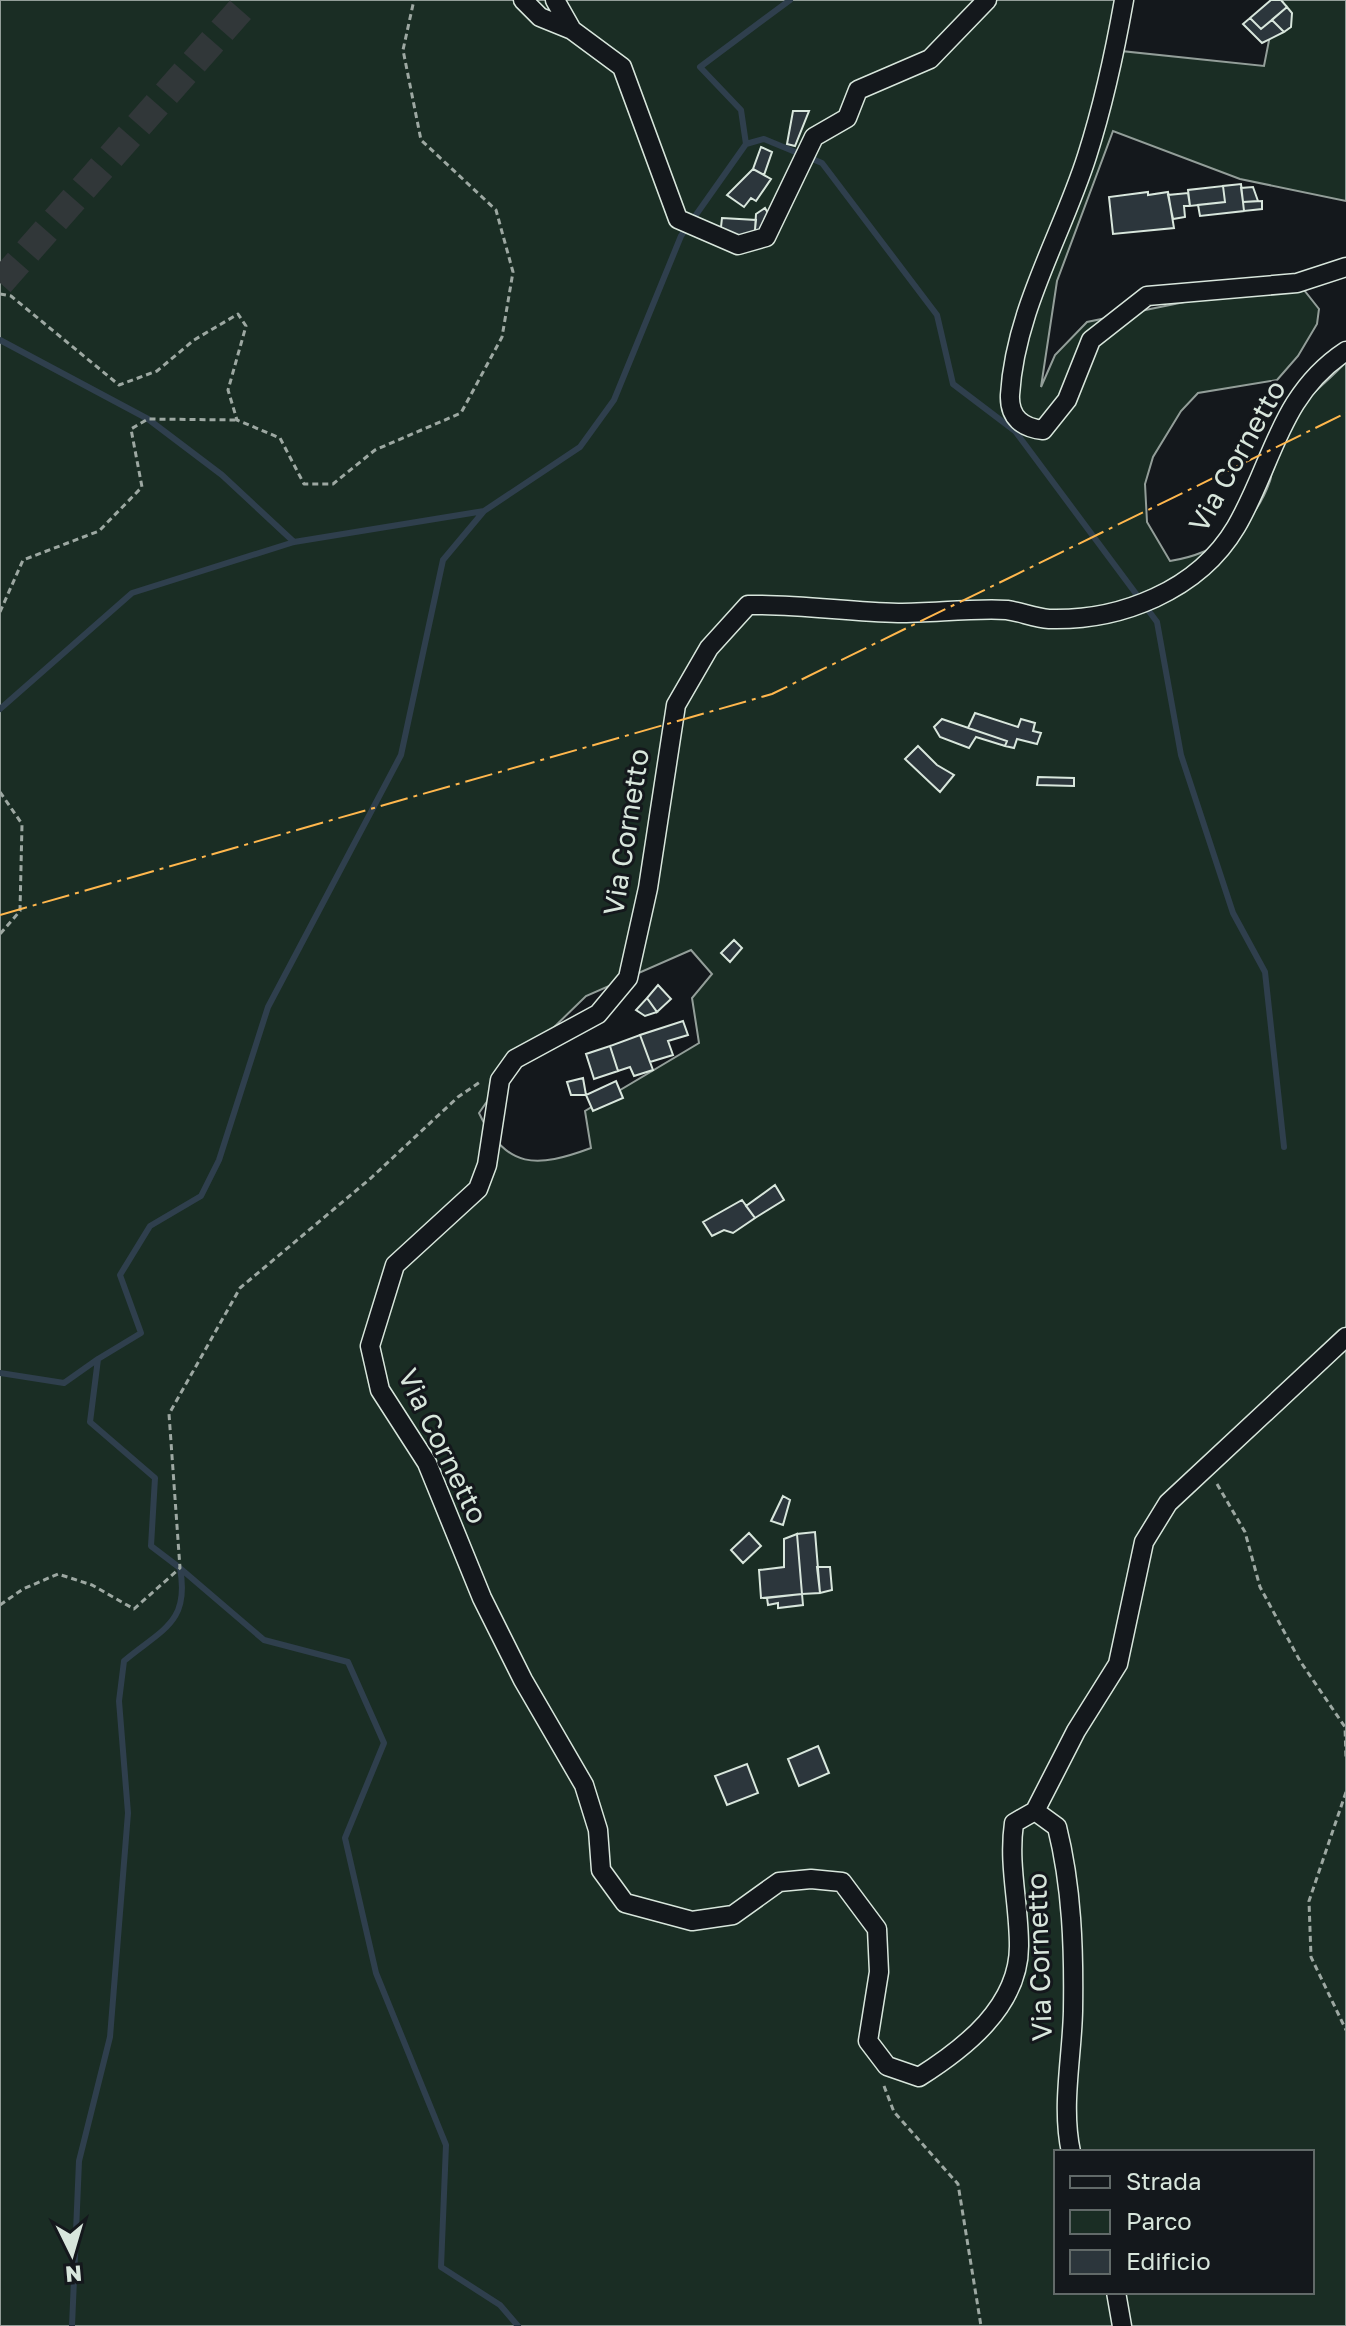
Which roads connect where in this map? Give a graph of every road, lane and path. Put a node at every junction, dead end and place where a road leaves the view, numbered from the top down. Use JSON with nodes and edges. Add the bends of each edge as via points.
{"nodes":[{"id":1,"x":414,"y":0,"type":"edge"},
{"id":2,"x":523,"y":0,"type":"edge"},
{"id":3,"x":555,"y":0,"type":"edge"},
{"id":4,"x":987,"y":0,"type":"edge"},
{"id":5,"x":1124,"y":0,"type":"edge"},
{"id":6,"x":572,"y":30,"type":"junction"},
{"id":7,"x":1346,"y":267,"type":"edge"},
{"id":8,"x":0,"y":294,"type":"edge"},
{"id":9,"x":1346,"y":351,"type":"edge"},
{"id":10,"x":237,"y":420,"type":"junction"},
{"id":11,"x":0,"y":612,"type":"edge"},
{"id":12,"x":0,"y":792,"type":"edge"},
{"id":13,"x":0,"y":934,"type":"edge"},
{"id":14,"x":481,"y":1082,"type":"dead end"},
{"id":15,"x":1346,"y":1337,"type":"edge"},
{"id":16,"x":1207,"y":1467,"type":"junction"},
{"id":17,"x":0,"y":1605,"type":"edge"},
{"id":18,"x":1346,"y":1759,"type":"edge"},
{"id":19,"x":1346,"y":1792,"type":"edge"},
{"id":20,"x":1035,"y":1811,"type":"junction"},
{"id":21,"x":1346,"y":2030,"type":"edge"},
{"id":22,"x":887,"y":2066,"type":"junction"},
{"id":23,"x":1071,"y":2150,"type":"edge"},
{"id":24,"x":1116,"y":2294,"type":"edge"},
{"id":25,"x":981,"y":2326,"type":"edge"},
{"id":26,"x":1122,"y":2326,"type":"edge"}],
"edges":[{"from":1,"to":10,"type":"path","via":[[403,50],[421,140],[496,210],[513,272],[502,337],[461,413],[375,450],[333,484],[304,484],[280,438]]},
{"from":2,"to":6,"type":"street","via":[[540,17]]},
{"from":3,"to":6,"type":"street"},
{"from":4,"to":6,"type":"street","via":[[930,59],[858,90],[847,118],[814,137],[766,237],[738,245],[678,219],[622,67]]},
{"from":5,"to":7,"type":"street","via":[[1087,156],[1029,301],[1010,398],[1016,419],[1026,429],[1043,430],[1067,400],[1091,340],[1147,296],[1297,283]]},
{"from":8,"to":10,"type":"path","via":[[11,296],[119,385],[157,371],[194,340],[238,314],[246,326],[228,390]]},
{"from":9,"to":22,"type":"street","name":"Via Cornetto","via":[[1325,365],[1288,411],[1235,528],[1207,563],[1155,598],[1131,608],[1046,619],[1008,610],[895,613],[748,605],[709,648],[676,705],[648,888],[628,978],[598,1014],[515,1059],[500,1080],[487,1165],[478,1189],[395,1265],[370,1346],[380,1390],[427,1463],[482,1598],[584,1785],[598,1830],[601,1870],[625,1903],[692,1921],[733,1915],[779,1882],[842,1882],[877,1929],[879,1972],[868,2041]]},
{"from":10,"to":11,"type":"path","via":[[148,419],[131,429],[142,487],[99,531],[23,560]]},
{"from":12,"to":13,"type":"path","via":[[22,824],[20,911]]},
{"from":14,"to":17,"type":"path","via":[[240,1288],[169,1414],[180,1568],[134,1609],[92,1585],[58,1574]]},
{"from":15,"to":16,"type":"street"},
{"from":16,"to":18,"type":"path","via":[[1245,1532],[1260,1587],[1300,1661],[1345,1727]]},
{"from":16,"to":20,"type":"street","via":[[1168,1503],[1144,1542],[1118,1664]]},
{"from":19,"to":21,"type":"path","via":[[1309,1901],[1311,1957]]},
{"from":20,"to":22,"type":"street","name":"Via Cornetto","via":[[1014,1823],[1009,1856],[1019,1949],[1011,1987],[989,2022],[943,2062],[919,2077]]},
{"from":20,"to":23,"type":"street","name":"Via Cornetto","via":[[1057,1827],[1069,1878],[1073,2010],[1066,2127]]},
{"from":22,"to":25,"type":"path","via":[[884,2090],[894,2112],[958,2184]]},
{"from":24,"to":26,"type":"street"}]}
